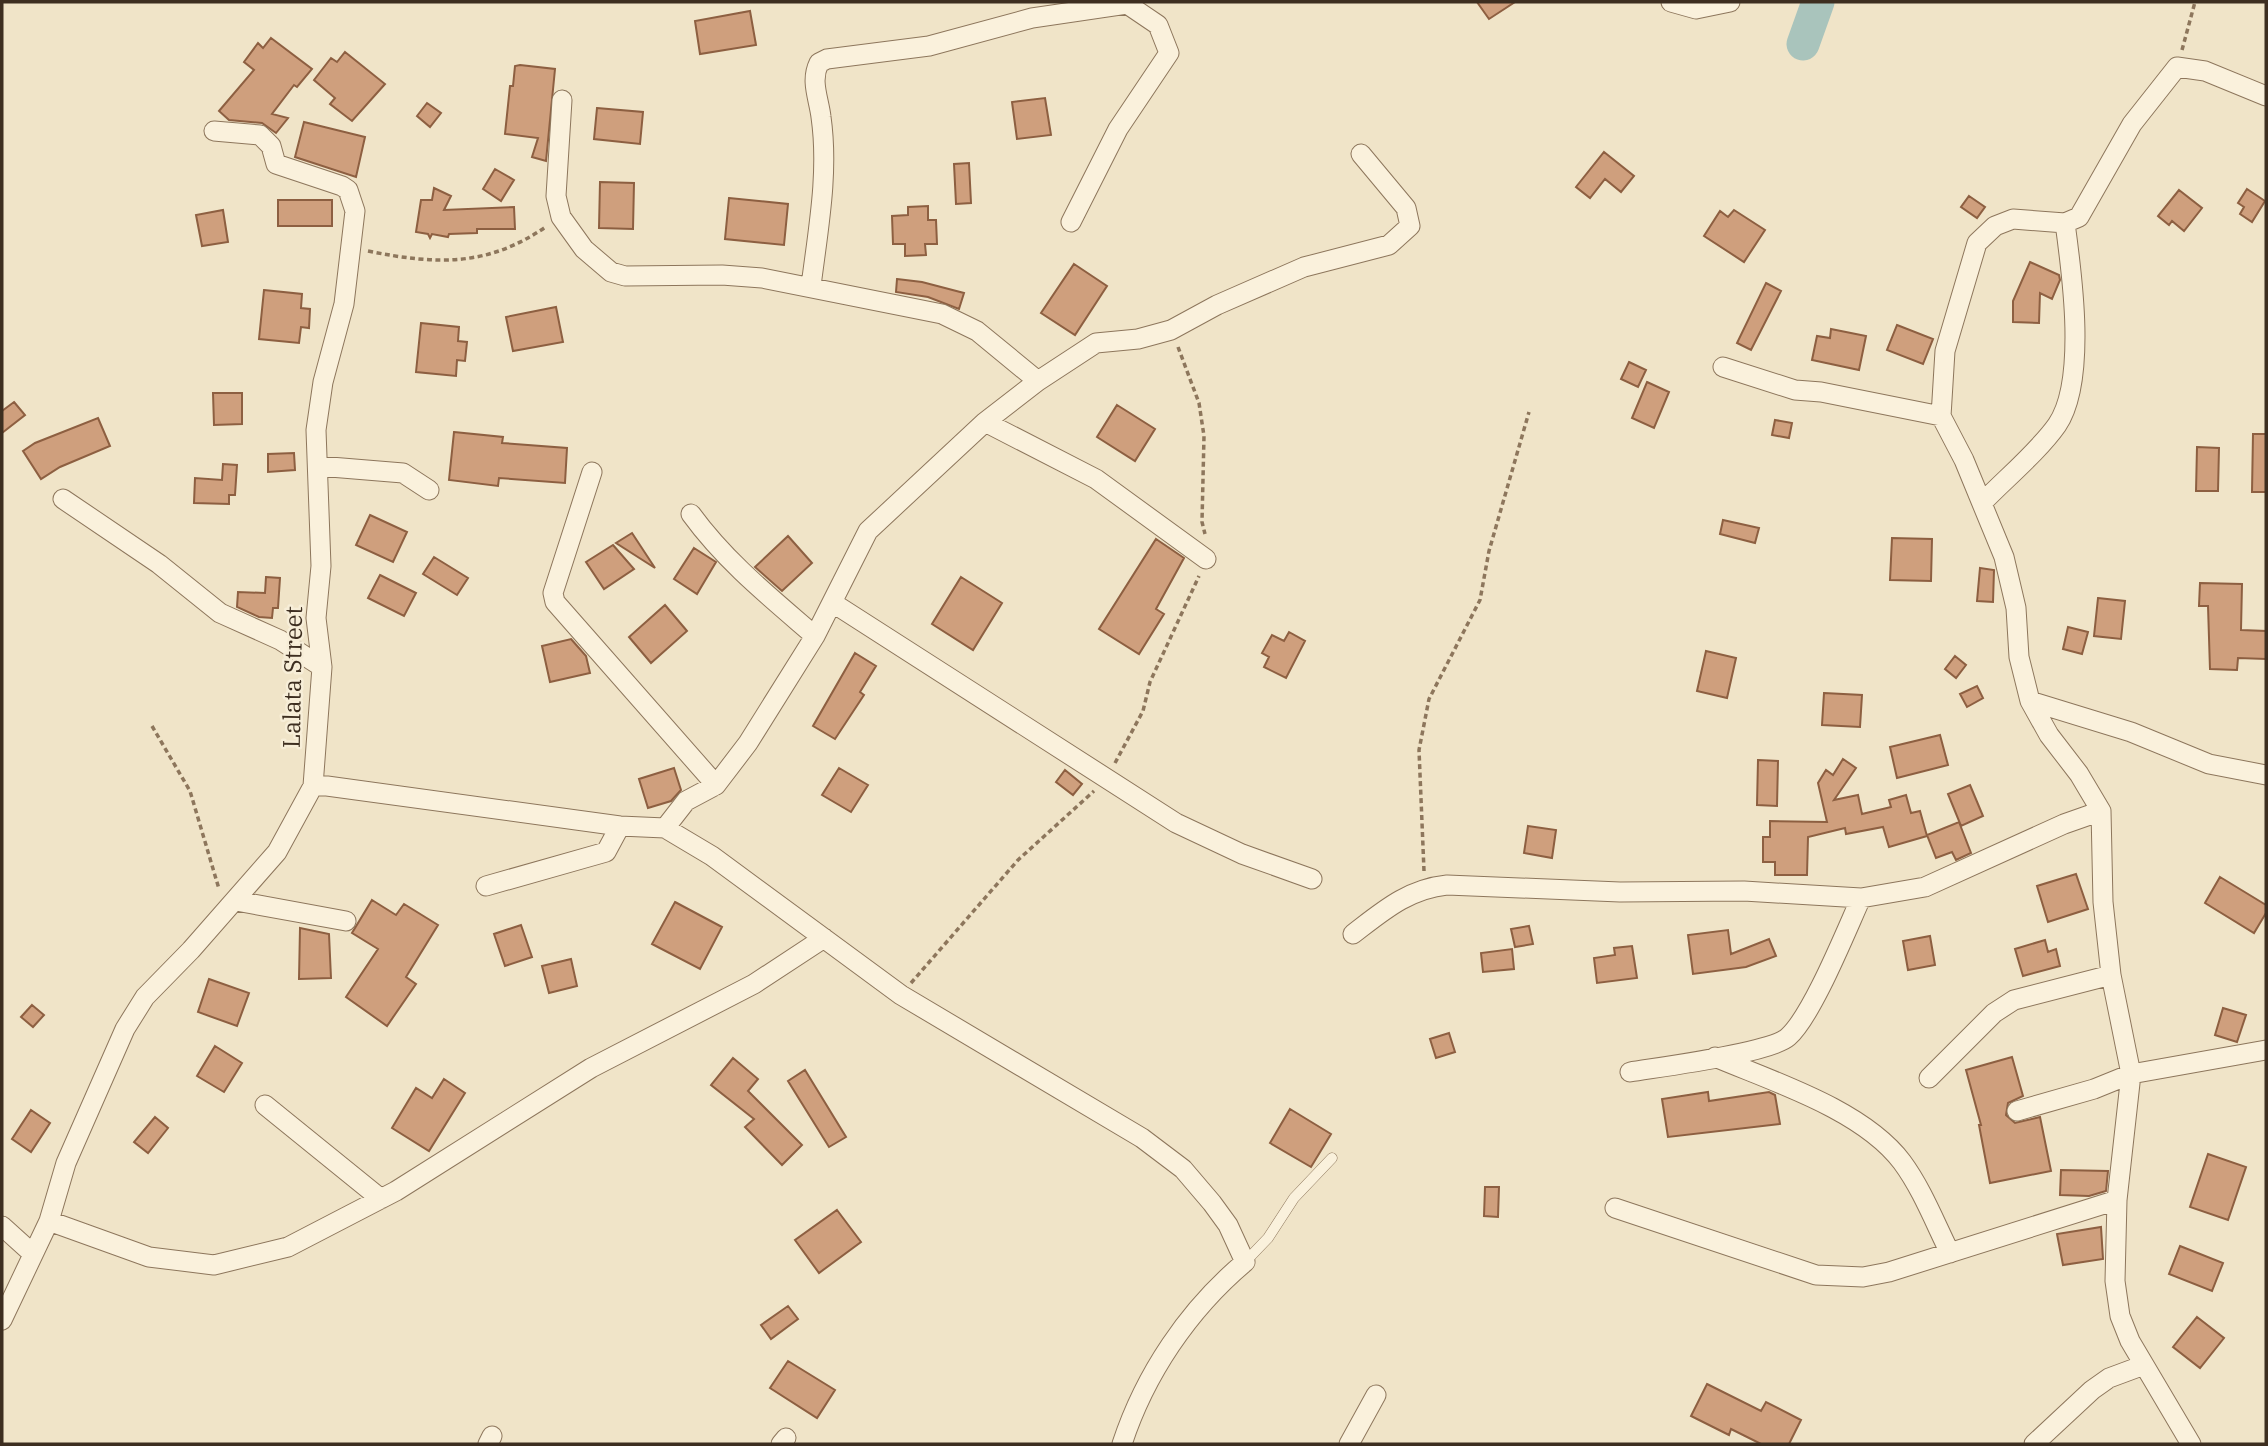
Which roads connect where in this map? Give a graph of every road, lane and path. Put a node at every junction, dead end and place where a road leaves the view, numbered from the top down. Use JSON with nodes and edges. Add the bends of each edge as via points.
{"nodes":[{"id":1,"x":1671,"y":2,"type":"edge"},
{"id":2,"x":1730,"y":2,"type":"edge"},
{"id":3,"x":2195,"y":2,"type":"edge"},
{"id":4,"x":2177,"y":67,"type":"junction"},
{"id":5,"x":2266,"y":96,"type":"edge"},
{"id":6,"x":562,"y":100,"type":"dead end"},
{"id":7,"x":214,"y":131,"type":"dead end"},
{"id":8,"x":1361,"y":154,"type":"dead end"},
{"id":9,"x":561,"y":217,"type":"junction"},
{"id":10,"x":1071,"y":222,"type":"dead end"},
{"id":11,"x":2065,"y":223,"type":"junction"},
{"id":12,"x":351,"y":248,"type":"junction"},
{"id":13,"x":811,"y":286,"type":"junction"},
{"id":14,"x":1723,"y":367,"type":"dead end"},
{"id":15,"x":1038,"y":381,"type":"junction"},
{"id":16,"x":1529,"y":412,"type":"dead end"},
{"id":17,"x":1941,"y":416,"type":"junction"},
{"id":18,"x":985,"y":422,"type":"junction"},
{"id":19,"x":318,"y":466,"type":"junction"},
{"id":20,"x":592,"y":472,"type":"dead end"},
{"id":21,"x":429,"y":490,"type":"dead end"},
{"id":22,"x":63,"y":499,"type":"dead end"},
{"id":23,"x":1982,"y":503,"type":"junction"},
{"id":24,"x":691,"y":514,"type":"dead end"},
{"id":25,"x":1206,"y":559,"type":"dead end"},
{"id":26,"x":834,"y":603,"type":"junction"},
{"id":27,"x":815,"y":636,"type":"junction"},
{"id":28,"x":322,"y":667,"type":"junction"},
{"id":29,"x":2030,"y":701,"type":"junction"},
{"id":30,"x":152,"y":726,"type":"dead end"},
{"id":31,"x":2266,"y":775,"type":"edge"},
{"id":32,"x":1107,"y":779,"type":"junction"},
{"id":33,"x":716,"y":785,"type":"junction"},
{"id":34,"x":313,"y":786,"type":"junction"},
{"id":35,"x":2101,"y":811,"type":"junction"},
{"id":36,"x":620,"y":826,"type":"junction"},
{"id":37,"x":665,"y":828,"type":"junction"},
{"id":38,"x":1312,"y":879,"type":"dead end"},
{"id":39,"x":486,"y":886,"type":"dead end"},
{"id":40,"x":1425,"y":887,"type":"junction"},
{"id":41,"x":1861,"y":898,"type":"junction"},
{"id":42,"x":231,"y":906,"type":"junction"},
{"id":43,"x":346,"y":921,"type":"dead end"},
{"id":44,"x":1353,"y":934,"type":"dead end"},
{"id":45,"x":824,"y":938,"type":"junction"},
{"id":46,"x":2112,"y":975,"type":"junction"},
{"id":47,"x":901,"y":995,"type":"junction"},
{"id":48,"x":2266,"y":1050,"type":"edge"},
{"id":49,"x":1715,"y":1058,"type":"junction"},
{"id":50,"x":1630,"y":1072,"type":"dead end"},
{"id":51,"x":2131,"y":1074,"type":"junction"},
{"id":52,"x":1929,"y":1078,"type":"dead end"},
{"id":53,"x":265,"y":1105,"type":"dead end"},
{"id":54,"x":2017,"y":1111,"type":"dead end"},
{"id":55,"x":1332,"y":1158,"type":"dead end"},
{"id":56,"x":381,"y":1199,"type":"junction"},
{"id":57,"x":2117,"y":1200,"type":"junction"},
{"id":58,"x":1615,"y":1208,"type":"dead end"},
{"id":59,"x":49,"y":1221,"type":"junction"},
{"id":60,"x":2,"y":1226,"type":"edge"},
{"id":61,"x":1950,"y":1253,"type":"junction"},
{"id":62,"x":33,"y":1254,"type":"junction"},
{"id":63,"x":1245,"y":1262,"type":"junction"},
{"id":64,"x":2,"y":1320,"type":"edge"},
{"id":65,"x":2144,"y":1365,"type":"junction"},
{"id":66,"x":1376,"y":1395,"type":"dead end"},
{"id":67,"x":1122,"y":1444,"type":"edge"},
{"id":68,"x":1349,"y":1444,"type":"edge"},
{"id":69,"x":2034,"y":1444,"type":"edge"},
{"id":70,"x":2191,"y":1444,"type":"edge"}],
"edges":[{"from":1,"to":2,"type":"street","via":[[1696,9]]},
{"from":3,"to":4,"type":"path"},
{"from":4,"to":5,"type":"street","via":[[2205,71]]},
{"from":4,"to":11,"type":"street","via":[[2132,124],[2078,217]]},
{"from":6,"to":9,"type":"street","via":[[556,196]]},
{"from":7,"to":12,"type":"street","name":"Lalata Street","via":[[260,135],[271,146],[276,164],[348,190],[355,211]]},
{"from":8,"to":15,"type":"street","via":[[1406,208],[1410,226],[1389,245],[1304,267],[1171,330],[1138,339],[1102,341]]},
{"from":9,"to":12,"type":"path","via":[[500,253],[447,261]]},
{"from":9,"to":13,"type":"street","via":[[584,249],[611,272],[625,276],[722,275]]},
{"from":10,"to":13,"type":"street","via":[[1118,128],[1169,53],[1158,25],[1127,4],[1032,18],[929,46],[818,63],[815,88],[823,134],[824,186]]},
{"from":11,"to":17,"type":"street","via":[[2013,219],[1995,226],[1978,243],[1945,351]]},
{"from":11,"to":23,"type":"street","via":[[2077,308],[2070,390],[2057,424]]},
{"from":12,"to":19,"type":"street","name":"Lalata Street","via":[[344,304],[318,418]]},
{"from":13,"to":15,"type":"street","via":[[965,323]]},
{"from":14,"to":17,"type":"street","via":[[1795,390]]},
{"from":15,"to":18,"type":"street"},
{"from":16,"to":40,"type":"path","via":[[1489,551],[1480,600],[1429,699],[1419,750]]},
{"from":17,"to":23,"type":"street"},
{"from":18,"to":25,"type":"street","via":[[1096,480]]},
{"from":18,"to":26,"type":"street","via":[[868,531]]},
{"from":19,"to":21,"type":"street","via":[[403,473]]},
{"from":19,"to":28,"type":"street","name":"Lalata Street","via":[[321,566],[316,618]]},
{"from":20,"to":33,"type":"street","via":[[553,593],[555,602]]},
{"from":22,"to":28,"type":"street","via":[[159,564],[220,613],[280,640]]},
{"from":23,"to":29,"type":"street","via":[[2004,557]]},
{"from":24,"to":27,"type":"street","via":[[734,566]]},
{"from":26,"to":27,"type":"street"},
{"from":26,"to":32,"type":"street"},
{"from":27,"to":33,"type":"street"},
{"from":28,"to":34,"type":"street","name":"Lalata Street"},
{"from":29,"to":31,"type":"street","via":[[2118,727],[2209,764]]},
{"from":29,"to":35,"type":"street"},
{"from":30,"to":42,"type":"path","via":[[190,791]]},
{"from":32,"to":38,"type":"street","via":[[1176,823],[1242,854]]},
{"from":32,"to":47,"type":"path","via":[[1018,860]]},
{"from":33,"to":37,"type":"street","via":[[686,802]]},
{"from":34,"to":36,"type":"street"},
{"from":34,"to":42,"type":"street","name":"Lalata Street","via":[[277,852]]},
{"from":35,"to":41,"type":"street","via":[[1925,887]]},
{"from":35,"to":46,"type":"street","via":[[2103,902]]},
{"from":36,"to":37,"type":"street"},
{"from":36,"to":39,"type":"street","via":[[606,852]]},
{"from":37,"to":45,"type":"street","via":[[712,856]]},
{"from":40,"to":41,"type":"street","via":[[1744,891]]},
{"from":40,"to":44,"type":"street"},
{"from":41,"to":49,"type":"street","via":[[1806,1012],[1787,1038]]},
{"from":42,"to":43,"type":"street"},
{"from":42,"to":59,"type":"street","name":"Lalata Street","via":[[145,997],[125,1029],[66,1163]]},
{"from":45,"to":47,"type":"street"},
{"from":45,"to":56,"type":"street","via":[[754,984],[591,1068]]},
{"from":46,"to":51,"type":"street"},
{"from":46,"to":52,"type":"street","via":[[2014,999]]},
{"from":47,"to":63,"type":"street","via":[[1142,1138],[1183,1169],[1228,1225]]},
{"from":48,"to":51,"type":"street"},
{"from":49,"to":50,"type":"street"},
{"from":49,"to":61,"type":"street","via":[[1838,1111],[1879,1138],[1913,1178]]},
{"from":51,"to":54,"type":"street"},
{"from":51,"to":57,"type":"street"},
{"from":53,"to":56,"type":"street"},
{"from":55,"to":63,"type":"lane"},
{"from":56,"to":59,"type":"street","via":[[288,1248],[215,1265],[149,1257]]},
{"from":57,"to":61,"type":"street"},
{"from":57,"to":65,"type":"street","via":[[2115,1280],[2120,1316]]},
{"from":58,"to":61,"type":"street","via":[[1834,1278],[1876,1274]]},
{"from":59,"to":62,"type":"street","name":"Lalata Street"},
{"from":60,"to":62,"type":"street"},
{"from":62,"to":64,"type":"street","name":"Lalata Street"},
{"from":63,"to":67,"type":"street","via":[[1215,1287],[1161,1356]]},
{"from":65,"to":69,"type":"street","via":[[2092,1390]]},
{"from":65,"to":70,"type":"street"},
{"from":66,"to":68,"type":"street"}]}
